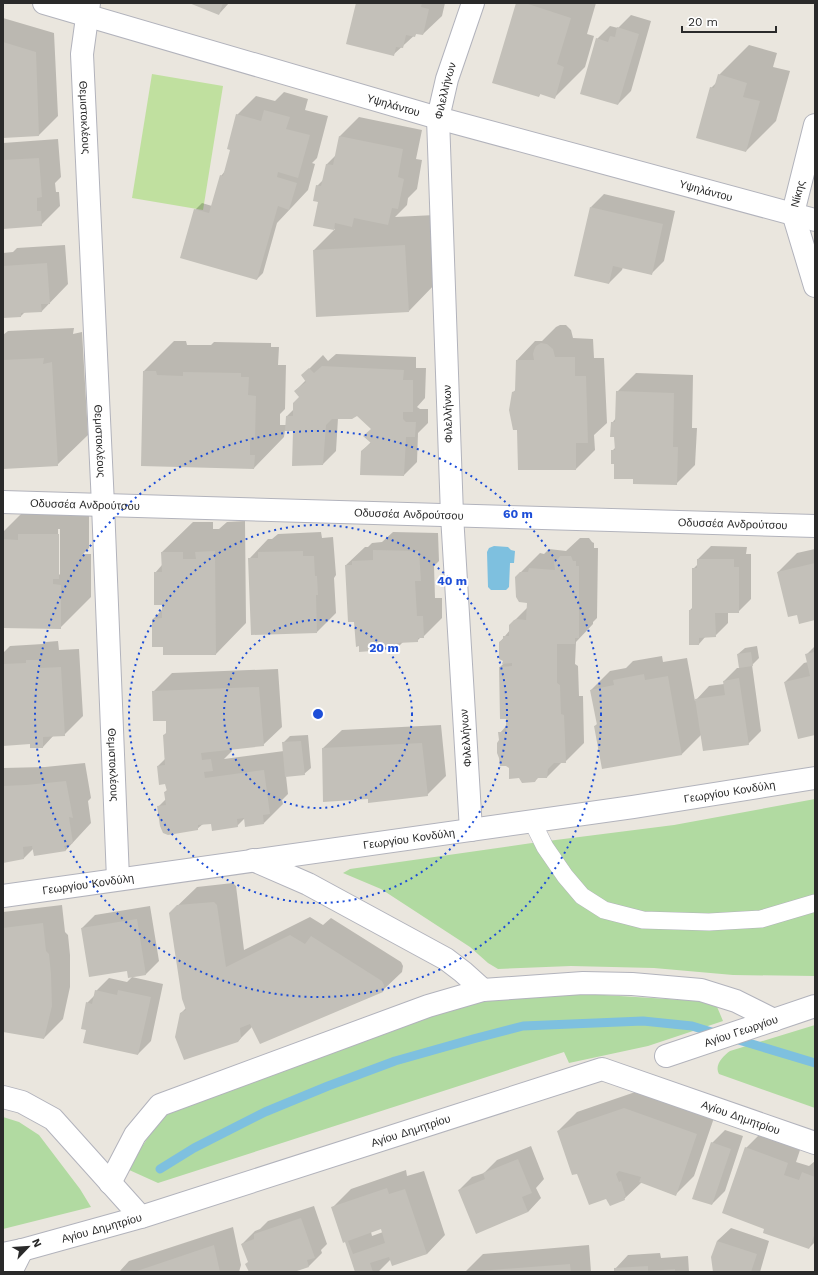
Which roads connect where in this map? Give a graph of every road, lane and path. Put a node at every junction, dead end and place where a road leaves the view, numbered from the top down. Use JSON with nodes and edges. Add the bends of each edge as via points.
{"nodes":[{"id":1,"x":44,"y":3,"type":"edge"},
{"id":2,"x":473,"y":3,"type":"edge"},
{"id":3,"x":88,"y":9,"type":"edge"},
{"id":4,"x":438,"y":118,"type":"junction"},
{"id":5,"x":815,"y":125,"type":"edge"},
{"id":6,"x":793,"y":213,"type":"junction"},
{"id":7,"x":815,"y":220,"type":"edge"},
{"id":8,"x":815,"y":286,"type":"edge"},
{"id":9,"x":3,"y":502,"type":"edge"},
{"id":10,"x":103,"y":505,"type":"junction"},
{"id":11,"x":452,"y":515,"type":"junction"},
{"id":12,"x":815,"y":526,"type":"edge"},
{"id":13,"x":815,"y":778,"type":"edge"},
{"id":14,"x":532,"y":821,"type":"junction"},
{"id":15,"x":471,"y":830,"type":"junction"},
{"id":16,"x":253,"y":860,"type":"junction"},
{"id":17,"x":118,"y":879,"type":"junction"},
{"id":18,"x":3,"y":896,"type":"edge"},
{"id":19,"x":815,"y":903,"type":"edge"},
{"id":20,"x":483,"y":990,"type":"junction"},
{"id":21,"x":815,"y":1006,"type":"edge"},
{"id":22,"x":774,"y":1020,"type":"junction"},
{"id":23,"x":675,"y":1054,"type":"dead end"},
{"id":24,"x":3,"y":1097,"type":"edge"},
{"id":25,"x":815,"y":1143,"type":"edge"},
{"id":26,"x":110,"y":1183,"type":"junction"},
{"id":27,"x":141,"y":1217,"type":"junction"},
{"id":28,"x":13,"y":1252,"type":"edge"},
{"id":29,"x":11,"y":1272,"type":"edge"}],
"edges":[{"from":1,"to":3,"type":"street","name":"Υψηλάντου"},
{"from":2,"to":4,"type":"street","name":"Φιλελλήνων","via":[[447,79]]},
{"from":3,"to":4,"type":"street","name":"Υψηλάντου"},
{"from":3,"to":10,"type":"street","name":"Θεμιστοκλέους","via":[[82,54]]},
{"from":4,"to":6,"type":"street","name":"Υψηλάντου"},
{"from":4,"to":11,"type":"street","name":"Φιλελλήνων"},
{"from":5,"to":6,"type":"street","name":"Νίκης"},
{"from":6,"to":7,"type":"street","name":"Υψηλάντου"},
{"from":6,"to":8,"type":"street","name":"Νίκης"},
{"from":9,"to":10,"type":"street","name":"Οδυσσέα Ανδρούτσου"},
{"from":10,"to":11,"type":"street","name":"Οδυσσέα Ανδρούτσου"},
{"from":10,"to":17,"type":"street","name":"Θεμιστοκλέους"},
{"from":11,"to":12,"type":"street","name":"Οδυσσέα Ανδρούτσου"},
{"from":11,"to":15,"type":"street","name":"Φιλελλήνων"},
{"from":13,"to":14,"type":"street","name":"Γεωργίου Κονδύλη"},
{"from":14,"to":15,"type":"street","name":"Γεωργίου Κονδύλη"},
{"from":14,"to":19,"type":"lane","via":[[545,848],[564,876],[582,896],[604,910],[643,920],[708,922],[760,919]]},
{"from":15,"to":16,"type":"street","name":"Γεωργίου Κονδύλη"},
{"from":16,"to":17,"type":"street","name":"Γεωργίου Κονδύλη"},
{"from":16,"to":20,"type":"street","via":[[308,884],[446,959]]},
{"from":17,"to":18,"type":"street","name":"Γεωργίου Κονδύλη"},
{"from":20,"to":22,"type":"street","via":[[583,983],[701,990],[736,1001]]},
{"from":20,"to":26,"type":"street","via":[[428,1006],[160,1105],[135,1135]]},
{"from":21,"to":22,"type":"street","name":"Αγίου Γεωργίου"},
{"from":22,"to":23,"type":"street","name":"Αγίου Γεωργίου"},
{"from":24,"to":26,"type":"street","via":[[22,1102],[53,1119]]},
{"from":25,"to":27,"type":"street","name":"Αγίου Δημητρίου","via":[[602,1069]]},
{"from":26,"to":27,"type":"street"},
{"from":27,"to":28,"type":"street","name":"Αγίου Δημητρίου"},
{"from":28,"to":29,"type":"street"}]}
